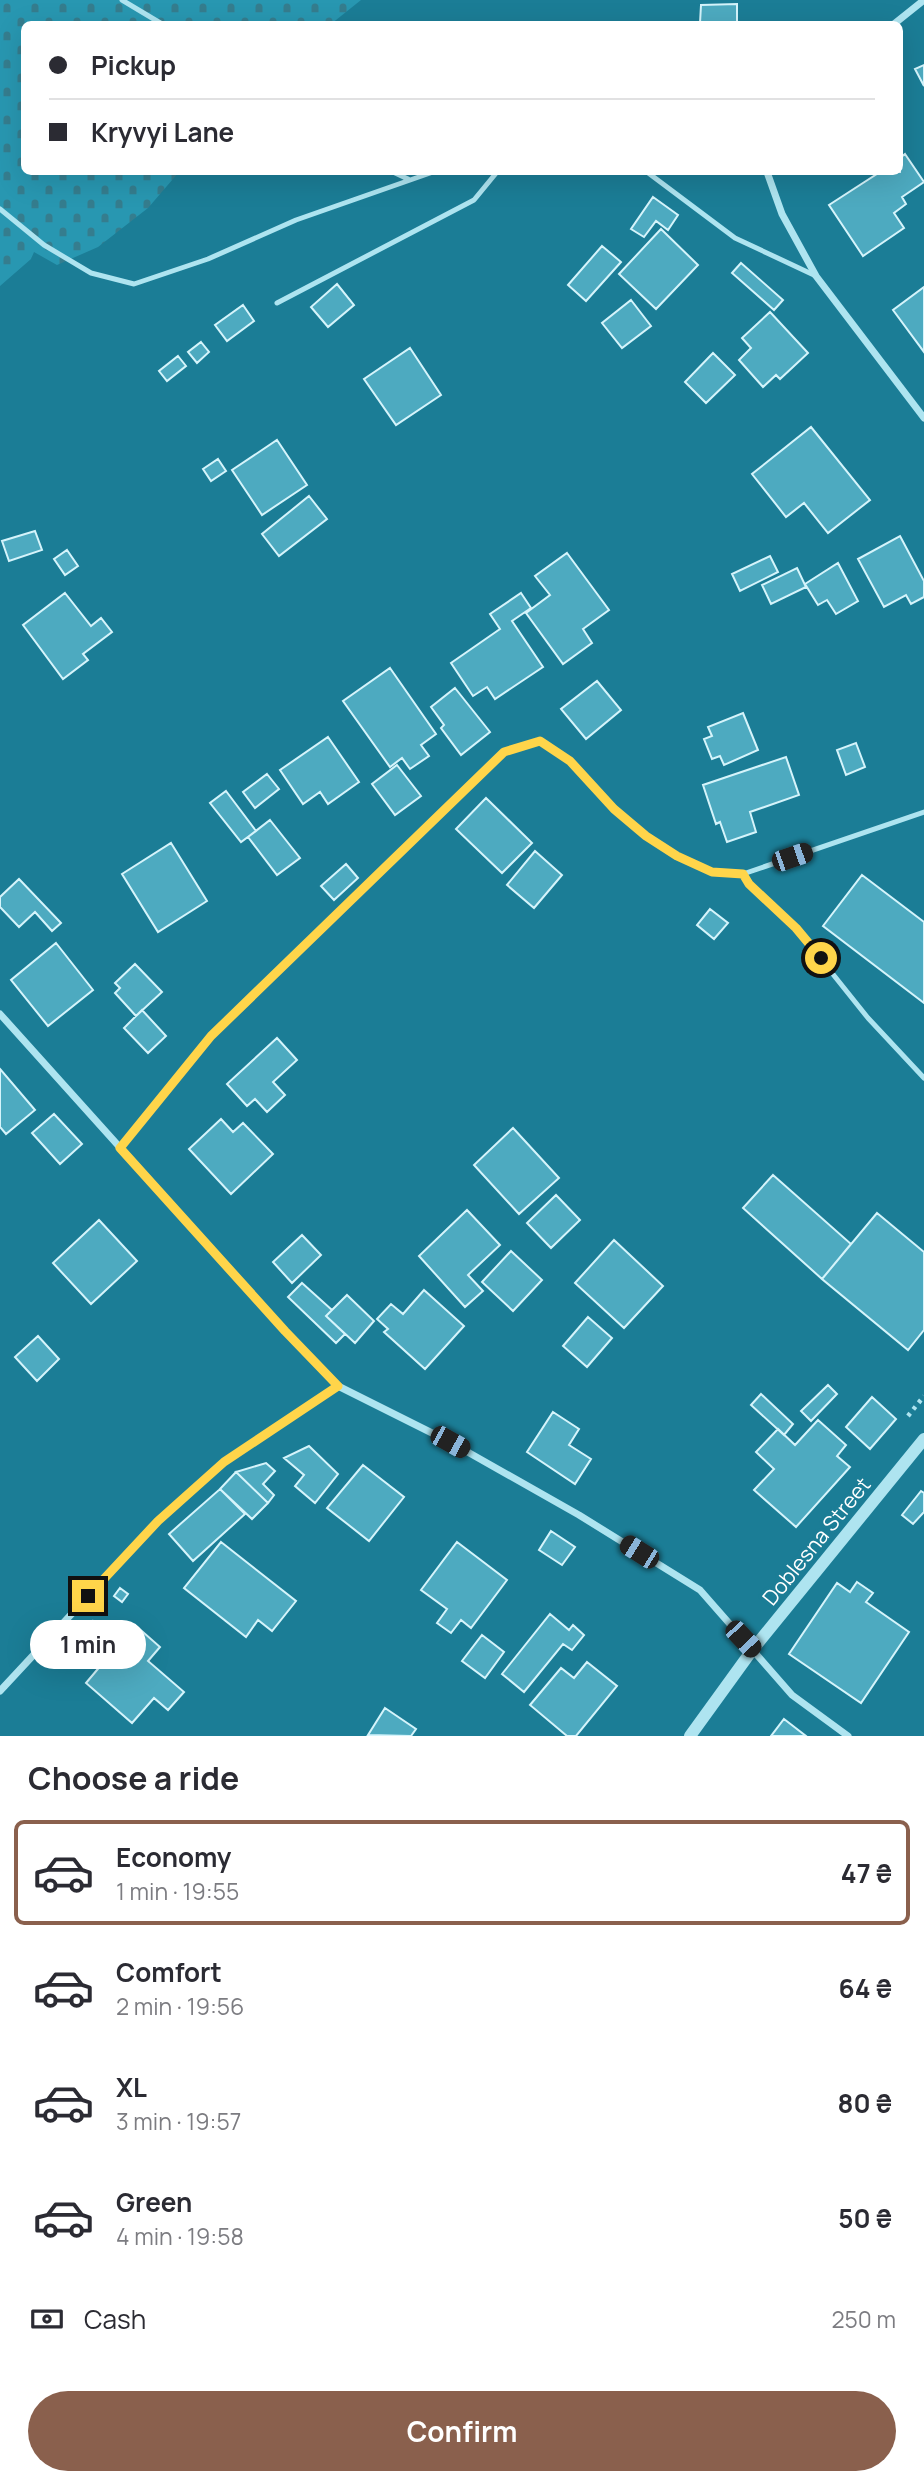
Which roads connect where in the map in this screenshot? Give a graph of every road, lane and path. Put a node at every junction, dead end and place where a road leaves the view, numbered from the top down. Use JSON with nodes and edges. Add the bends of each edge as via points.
{"nodes":[{"id":1,"x":122,"y":0,"type":"edge"},
{"id":2,"x":924,"y":0,"type":"edge"},
{"id":3,"x":157,"y":21,"type":"edge"},
{"id":4,"x":898,"y":21,"type":"edge"},
{"id":5,"x":399,"y":175,"type":"edge"},
{"id":6,"x":422,"y":175,"type":"edge"},
{"id":7,"x":495,"y":175,"type":"edge"},
{"id":8,"x":651,"y":175,"type":"edge"},
{"id":9,"x":768,"y":175,"type":"edge"},
{"id":10,"x":408,"y":179,"type":"junction"},
{"id":11,"x":0,"y":209,"type":"edge"},
{"id":12,"x":816,"y":276,"type":"junction"},
{"id":13,"x":277,"y":303,"type":"dead end"},
{"id":14,"x":924,"y":418,"type":"edge"},
{"id":15,"x":924,"y":812,"type":"edge"},
{"id":16,"x":743,"y":874,"type":"junction"},
{"id":17,"x":0,"y":1014,"type":"edge"},
{"id":18,"x":924,"y":1078,"type":"edge"},
{"id":19,"x":120,"y":1148,"type":"junction"},
{"id":20,"x":338,"y":1386,"type":"junction"},
{"id":21,"x":924,"y":1438,"type":"edge"},
{"id":22,"x":753,"y":1649,"type":"junction"},
{"id":23,"x":0,"y":1691,"type":"edge"},
{"id":24,"x":690,"y":1736,"type":"edge"},
{"id":25,"x":848,"y":1736,"type":"edge"}],
"edges":[{"from":1,"to":3,"type":"lane"},
{"from":2,"to":4,"type":"street"},
{"from":5,"to":10,"type":"lane"},
{"from":6,"to":10,"type":"lane"},
{"from":7,"to":13,"type":"lane","via":[[474,200]]},
{"from":8,"to":12,"type":"lane","via":[[734,238]]},
{"from":9,"to":12,"type":"street","via":[[782,214]]},
{"from":10,"to":11,"type":"lane","via":[[296,220],[208,260],[134,284],[91,274],[44,245]]},
{"from":12,"to":14,"type":"street"},
{"from":15,"to":16,"type":"lane"},
{"from":16,"to":18,"type":"lane","via":[[796,928],[868,1018]]},
{"from":16,"to":19,"type":"lane","via":[[712,872],[646,836],[570,761],[540,741],[504,752],[211,1036]]},
{"from":17,"to":19,"type":"street"},
{"from":19,"to":20,"type":"street"},
{"from":20,"to":22,"type":"street","via":[[450,1442],[700,1590]]},
{"from":20,"to":23,"type":"street","via":[[224,1462],[195,1487]]},
{"from":21,"to":22,"type":"street","name":"Doblesna Street"},
{"from":22,"to":24,"type":"street","name":"Doblesna Street"},
{"from":22,"to":25,"type":"street","via":[[792,1695]]}]}
